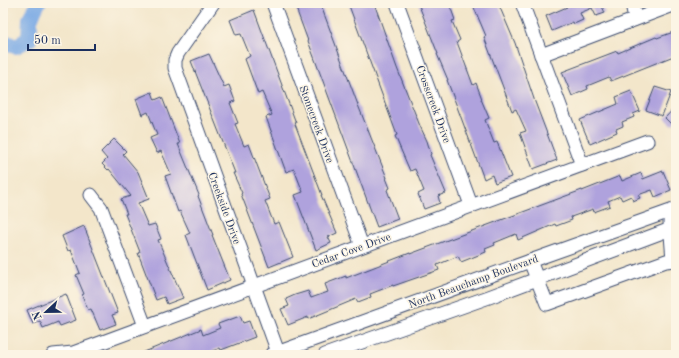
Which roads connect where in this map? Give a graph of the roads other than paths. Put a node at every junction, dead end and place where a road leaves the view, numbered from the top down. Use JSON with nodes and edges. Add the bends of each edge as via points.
{"nodes":[{"id":1,"x":212,"y":3,"type":"edge"},
{"id":2,"x":273,"y":3,"type":"edge"},
{"id":3,"x":397,"y":3,"type":"edge"},
{"id":4,"x":522,"y":3,"type":"edge"},
{"id":5,"x":632,"y":3,"type":"edge"},
{"id":6,"x":676,"y":4,"type":"edge"},
{"id":7,"x":635,"y":19,"type":"junction"},
{"id":8,"x":541,"y":55,"type":"junction"},
{"id":9,"x":647,"y":141,"type":"dead end"},
{"id":10,"x":582,"y":165,"type":"junction"},
{"id":11,"x":91,"y":195,"type":"dead end"},
{"id":12,"x":471,"y":205,"type":"junction"},
{"id":13,"x":676,"y":209,"type":"edge"},
{"id":14,"x":674,"y":225,"type":"edge"},
{"id":15,"x":362,"y":246,"type":"junction"},
{"id":16,"x":675,"y":260,"type":"edge"},
{"id":17,"x":530,"y":261,"type":"junction"},
{"id":18,"x":537,"y":279,"type":"junction"},
{"id":19,"x":254,"y":286,"type":"junction"},
{"id":20,"x":145,"y":326,"type":"junction"},
{"id":21,"x":53,"y":354,"type":"edge"},
{"id":22,"x":276,"y":354,"type":"edge"},
{"id":23,"x":325,"y":355,"type":"edge"}],
"edges":[{"from":1,"to":19,"type":"street","name":"Creekside Drive","via":[[181,49],[175,60],[175,68]]},
{"from":2,"to":15,"type":"street","name":"Stonecreek Drive"},
{"from":3,"to":12,"type":"street","name":"Crosscreek Drive"},
{"from":4,"to":8,"type":"street"},
{"from":5,"to":7,"type":"street"},
{"from":6,"to":7,"type":"street"},
{"from":7,"to":8,"type":"street"},
{"from":8,"to":10,"type":"street"},
{"from":9,"to":10,"type":"street","name":"Cedar Cove Drive"},
{"from":10,"to":12,"type":"street","name":"Cedar Cove Drive"},
{"from":11,"to":20,"type":"street","via":[[101,208]]},
{"from":12,"to":15,"type":"street","name":"Cedar Cove Drive"},
{"from":13,"to":17,"type":"street","name":"North Beauchamp Boulevard"},
{"from":14,"to":16,"type":"street"},
{"from":14,"to":18,"type":"street","name":"North Beauchamp Boulevard"},
{"from":15,"to":19,"type":"street","name":"Cedar Cove Drive"},
{"from":16,"to":18,"type":"street","via":[[547,304]]},
{"from":17,"to":18,"type":"street"},
{"from":17,"to":22,"type":"street","name":"North Beauchamp Boulevard"},
{"from":18,"to":23,"type":"street","name":"North Beauchamp Boulevard"},
{"from":19,"to":20,"type":"street","name":"Cedar Cove Drive"},
{"from":19,"to":22,"type":"street","name":"Creekside Drive"},
{"from":20,"to":21,"type":"street","name":"Cedar Cove Drive","via":[[73,352]]}]}
